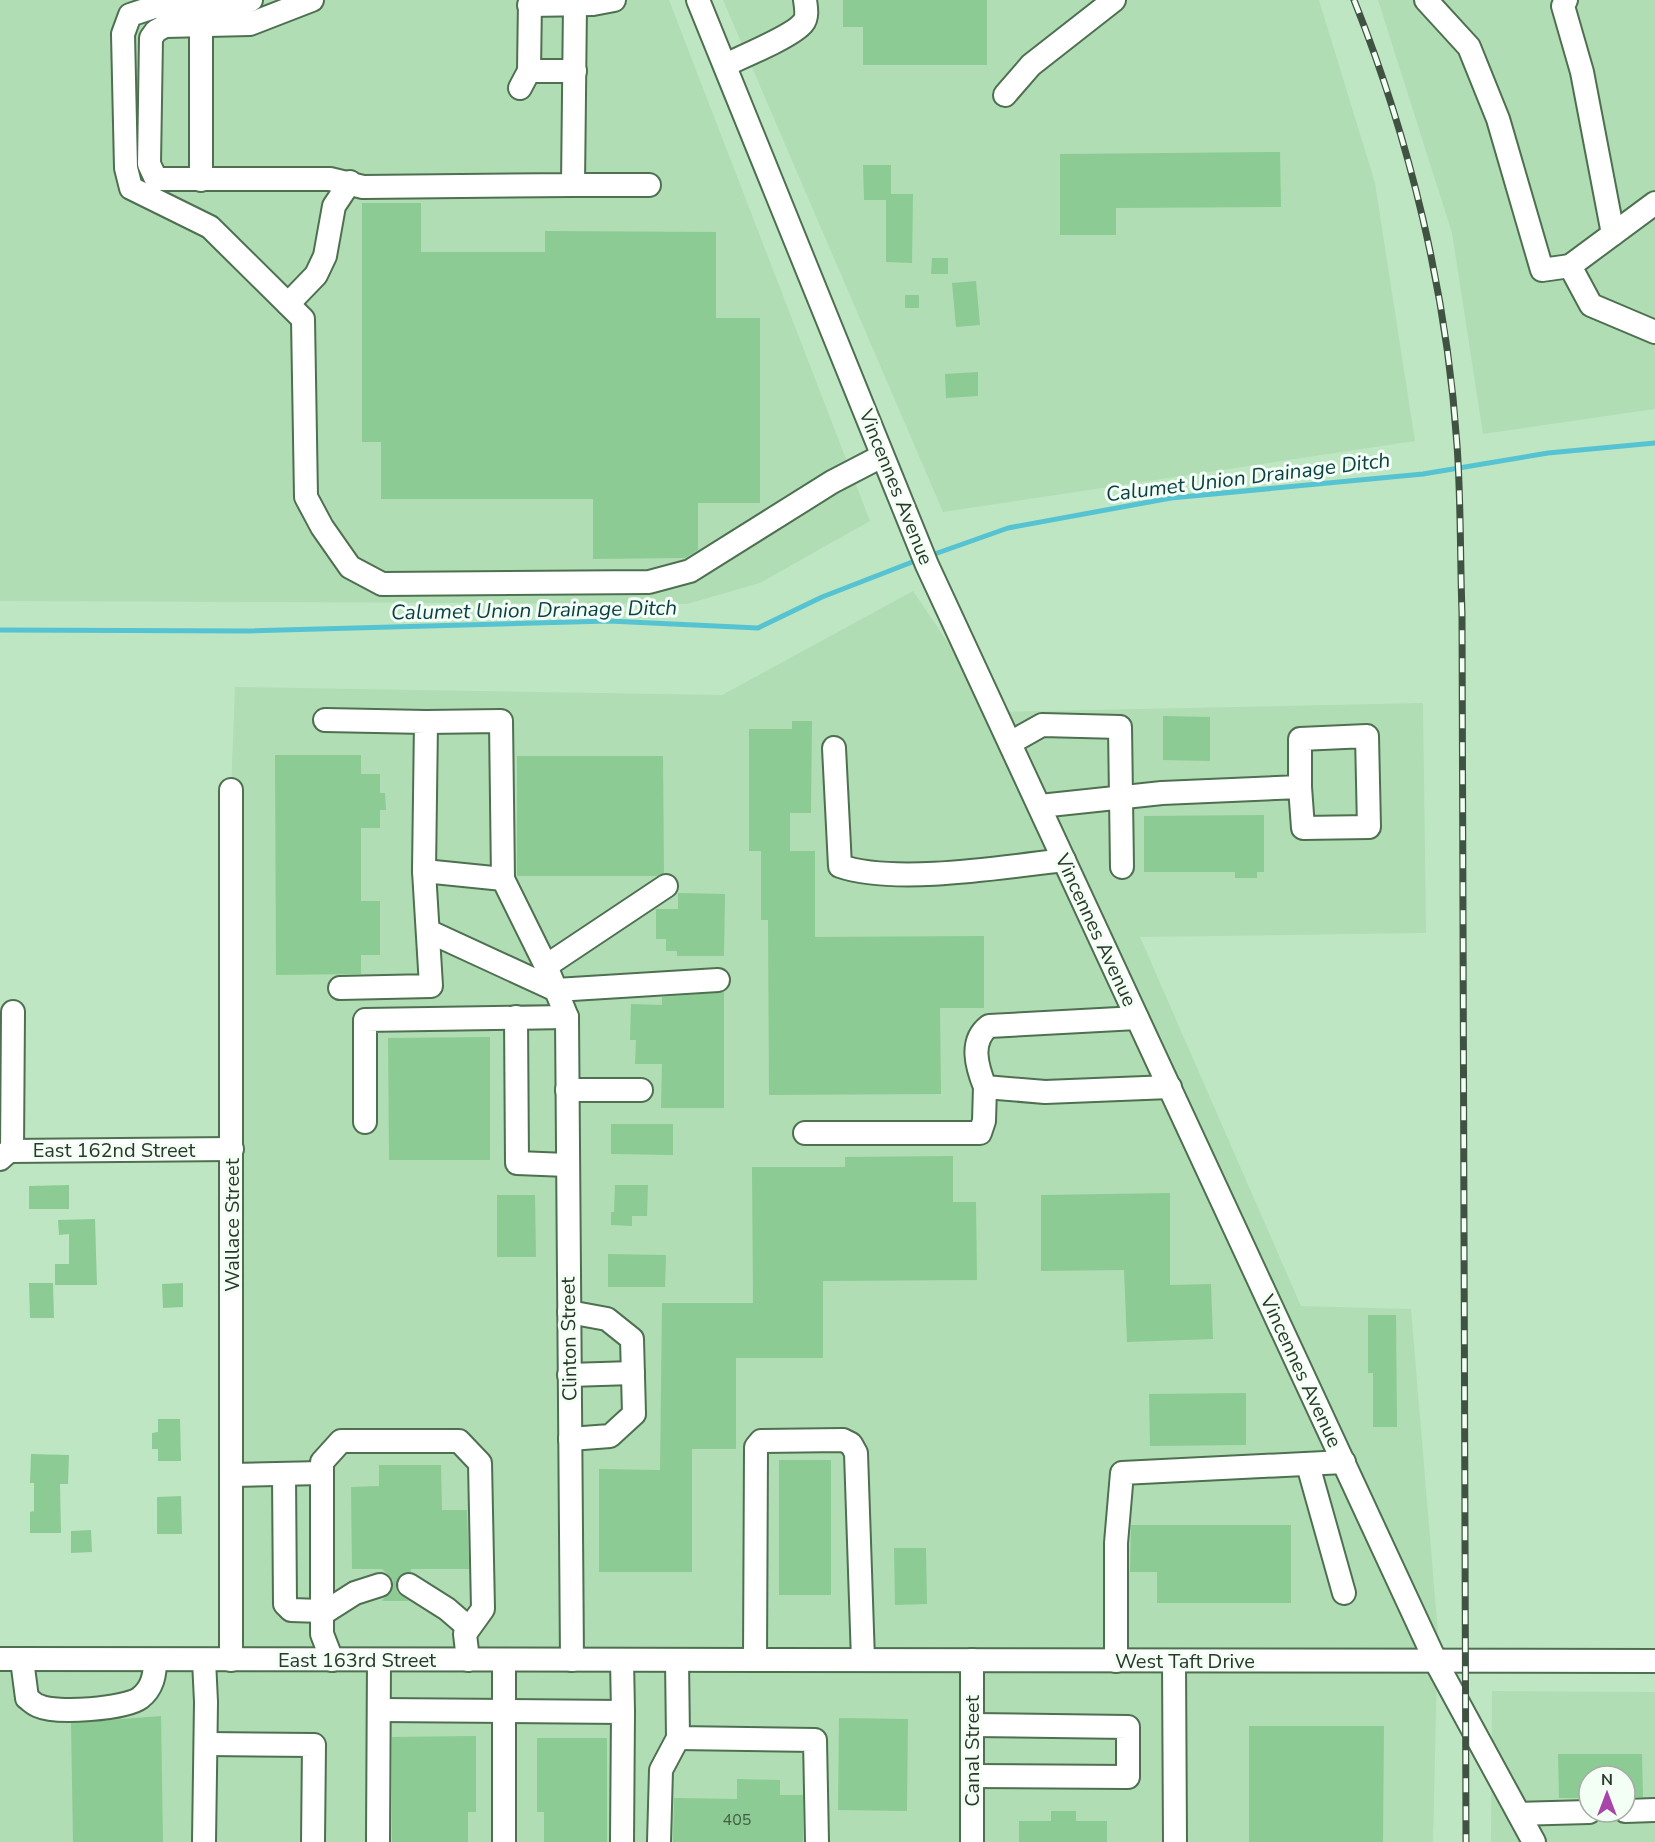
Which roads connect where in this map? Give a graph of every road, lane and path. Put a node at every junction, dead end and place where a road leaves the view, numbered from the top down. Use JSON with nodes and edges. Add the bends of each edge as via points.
{"nodes":[{"id":1,"x":251,"y":0,"type":"edge"},
{"id":2,"x":312,"y":0,"type":"edge"},
{"id":3,"x":614,"y":0,"type":"edge"},
{"id":4,"x":698,"y":0,"type":"edge"},
{"id":5,"x":806,"y":0,"type":"edge"},
{"id":6,"x":1114,"y":0,"type":"edge"},
{"id":7,"x":1426,"y":0,"type":"edge"},
{"id":8,"x":1566,"y":0,"type":"edge"},
{"id":9,"x":529,"y":2,"type":"edge"},
{"id":10,"x":576,"y":4,"type":"junction"},
{"id":11,"x":201,"y":26,"type":"junction"},
{"id":12,"x":725,"y":65,"type":"junction"},
{"id":13,"x":575,"y":71,"type":"junction"},
{"id":14,"x":1005,"y":95,"type":"dead end"},
{"id":15,"x":201,"y":180,"type":"junction"},
{"id":16,"x":351,"y":182,"type":"junction"},
{"id":17,"x":573,"y":185,"type":"junction"},
{"id":18,"x":649,"y":185,"type":"dead end"},
{"id":19,"x":1655,"y":203,"type":"edge"},
{"id":20,"x":1613,"y":234,"type":"junction"},
{"id":21,"x":1570,"y":266,"type":"junction"},
{"id":22,"x":288,"y":304,"type":"junction"},
{"id":23,"x":1653,"y":329,"type":"edge"},
{"id":24,"x":882,"y":456,"type":"junction"},
{"id":25,"x":325,"y":720,"type":"dead end"},
{"id":26,"x":426,"y":722,"type":"junction"},
{"id":27,"x":1010,"y":743,"type":"junction"},
{"id":28,"x":834,"y":748,"type":"dead end"},
{"id":29,"x":1300,"y":787,"type":"junction"},
{"id":30,"x":231,"y":790,"type":"dead end"},
{"id":31,"x":1121,"y":796,"type":"junction"},
{"id":32,"x":1040,"y":806,"type":"junction"},
{"id":33,"x":1064,"y":860,"type":"junction"},
{"id":34,"x":1122,"y":867,"type":"dead end"},
{"id":35,"x":424,"y":871,"type":"junction"},
{"id":36,"x":503,"y":879,"type":"junction"},
{"id":37,"x":666,"y":886,"type":"dead end"},
{"id":38,"x":428,"y":931,"type":"junction"},
{"id":39,"x":546,"y":966,"type":"junction"},
{"id":40,"x":718,"y":980,"type":"dead end"},
{"id":41,"x":340,"y":988,"type":"dead end"},
{"id":42,"x":556,"y":990,"type":"junction"},
{"id":43,"x":13,"y":1012,"type":"dead end"},
{"id":44,"x":516,"y":1017,"type":"junction"},
{"id":45,"x":567,"y":1017,"type":"junction"},
{"id":46,"x":1137,"y":1018,"type":"junction"},
{"id":47,"x":985,"y":1087,"type":"junction"},
{"id":48,"x":1170,"y":1087,"type":"junction"},
{"id":49,"x":567,"y":1090,"type":"junction"},
{"id":50,"x":640,"y":1090,"type":"dead end"},
{"id":51,"x":365,"y":1122,"type":"dead end"},
{"id":52,"x":805,"y":1133,"type":"dead end"},
{"id":53,"x":232,"y":1149,"type":"junction"},
{"id":54,"x":6,"y":1155,"type":"edge"},
{"id":55,"x":567,"y":1166,"type":"junction"},
{"id":56,"x":569,"y":1312,"type":"junction"},
{"id":57,"x":633,"y":1372,"type":"junction"},
{"id":58,"x":569,"y":1375,"type":"junction"},
{"id":59,"x":570,"y":1439,"type":"junction"},
{"id":60,"x":1344,"y":1462,"type":"junction"},
{"id":61,"x":1308,"y":1465,"type":"junction"},
{"id":62,"x":322,"y":1473,"type":"junction"},
{"id":63,"x":284,"y":1474,"type":"junction"},
{"id":64,"x":231,"y":1475,"type":"junction"},
{"id":65,"x":380,"y":1585,"type":"dead end"},
{"id":66,"x":409,"y":1585,"type":"dead end"},
{"id":67,"x":1344,"y":1593,"type":"dead end"},
{"id":68,"x":322,"y":1613,"type":"junction"},
{"id":69,"x":469,"y":1628,"type":"junction"},
{"id":70,"x":11,"y":1660,"type":"edge"},
{"id":71,"x":155,"y":1660,"type":"junction"},
{"id":72,"x":204,"y":1660,"type":"junction"},
{"id":73,"x":231,"y":1660,"type":"junction"},
{"id":74,"x":332,"y":1660,"type":"junction"},
{"id":75,"x":378,"y":1660,"type":"junction"},
{"id":76,"x":468,"y":1660,"type":"junction"},
{"id":77,"x":504,"y":1660,"type":"junction"},
{"id":78,"x":572,"y":1660,"type":"junction"},
{"id":79,"x":622,"y":1660,"type":"junction"},
{"id":80,"x":677,"y":1660,"type":"junction"},
{"id":81,"x":714,"y":1660,"type":"joint"},
{"id":82,"x":755,"y":1660,"type":"junction"},
{"id":83,"x":863,"y":1660,"type":"junction"},
{"id":84,"x":972,"y":1660,"type":"junction"},
{"id":85,"x":1116,"y":1661,"type":"junction"},
{"id":86,"x":1174,"y":1661,"type":"junction"},
{"id":87,"x":1655,"y":1661,"type":"edge"},
{"id":88,"x":1436,"y":1662,"type":"junction"},
{"id":89,"x":378,"y":1710,"type":"junction"},
{"id":90,"x":504,"y":1711,"type":"junction"},
{"id":91,"x":623,"y":1712,"type":"junction"},
{"id":92,"x":972,"y":1725,"type":"junction"},
{"id":93,"x":678,"y":1738,"type":"junction"},
{"id":94,"x":206,"y":1744,"type":"junction"},
{"id":95,"x":972,"y":1776,"type":"junction"},
{"id":96,"x":1655,"y":1810,"type":"edge"},
{"id":97,"x":1637,"y":1811,"type":"edge"},
{"id":98,"x":1577,"y":1812,"type":"edge"},
{"id":99,"x":1519,"y":1814,"type":"junction"},
{"id":100,"x":204,"y":1842,"type":"edge"},
{"id":101,"x":313,"y":1842,"type":"edge"},
{"id":102,"x":378,"y":1842,"type":"edge"},
{"id":103,"x":504,"y":1842,"type":"edge"},
{"id":104,"x":622,"y":1842,"type":"edge"},
{"id":105,"x":659,"y":1842,"type":"edge"},
{"id":106,"x":817,"y":1842,"type":"edge"},
{"id":107,"x":972,"y":1842,"type":"edge"},
{"id":108,"x":1175,"y":1842,"type":"edge"},
{"id":109,"x":1534,"y":1842,"type":"edge"}],
"edges":[{"from":1,"to":22,"type":"street","via":[[242,5],[153,7],[130,15],[123,34],[126,168],[131,188],[210,227]]},
{"from":2,"to":11,"type":"street","via":[[250,24]]},
{"from":3,"to":10,"type":"street"},
{"from":4,"to":12,"type":"street","name":"Vincennes Avenue"},
{"from":5,"to":12,"type":"street","via":[[803,23]]},
{"from":6,"to":14,"type":"street","via":[[1030,65]]},
{"from":7,"to":21,"type":"street","via":[[1469,47],[1498,119],[1542,270]]},
{"from":8,"to":20,"type":"street","via":[[1563,6],[1582,72]]},
{"from":9,"to":10,"type":"street"},
{"from":9,"to":13,"type":"street","via":[[524,80]]},
{"from":10,"to":13,"type":"street"},
{"from":11,"to":15,"type":"street"},
{"from":11,"to":15,"type":"street","via":[[165,26],[151,38],[149,164],[156,179]]},
{"from":12,"to":24,"type":"street","name":"Vincennes Avenue"},
{"from":13,"to":17,"type":"street"},
{"from":15,"to":16,"type":"street"},
{"from":16,"to":17,"type":"street","via":[[363,187]]},
{"from":16,"to":22,"type":"street","via":[[334,206],[325,256],[316,275]]},
{"from":17,"to":18,"type":"street"},
{"from":19,"to":20,"type":"street"},
{"from":20,"to":21,"type":"street"},
{"from":21,"to":23,"type":"street","via":[[1591,305]]},
{"from":22,"to":24,"type":"street","via":[[303,319],[306,497],[350,567],[382,584],[649,582],[690,571],[832,482]]},
{"from":24,"to":27,"type":"street","name":"Vincennes Avenue"},
{"from":25,"to":26,"type":"street"},
{"from":26,"to":35,"type":"street"},
{"from":26,"to":36,"type":"street","via":[[501,721]]},
{"from":27,"to":31,"type":"street","via":[[1042,725],[1120,727]]},
{"from":27,"to":32,"type":"street","name":"Vincennes Avenue"},
{"from":28,"to":33,"type":"street","via":[[840,866],[873,872],[920,873]]},
{"from":29,"to":29,"type":"street","via":[[1300,739],[1367,736],[1369,827],[1303,828]]},
{"from":29,"to":31,"type":"street"},
{"from":30,"to":53,"type":"street","name":"Wallace Street"},
{"from":31,"to":32,"type":"street"},
{"from":31,"to":34,"type":"street"},
{"from":32,"to":33,"type":"street","name":"Vincennes Avenue"},
{"from":33,"to":46,"type":"street","name":"Vincennes Avenue"},
{"from":35,"to":36,"type":"street"},
{"from":35,"to":38,"type":"street"},
{"from":36,"to":39,"type":"street"},
{"from":37,"to":39,"type":"street"},
{"from":38,"to":41,"type":"street","via":[[431,986]]},
{"from":38,"to":42,"type":"street"},
{"from":39,"to":42,"type":"street"},
{"from":40,"to":42,"type":"street"},
{"from":42,"to":45,"type":"street"},
{"from":43,"to":54,"type":"street"},
{"from":44,"to":45,"type":"street"},
{"from":44,"to":51,"type":"street","via":[[365,1020]]},
{"from":44,"to":55,"type":"street","via":[[517,1163]]},
{"from":45,"to":49,"type":"street","name":"Clinton Street"},
{"from":46,"to":47,"type":"street","via":[[989,1026],[981,1032],[977,1045]]},
{"from":46,"to":48,"type":"street","name":"Vincennes Avenue"},
{"from":47,"to":48,"type":"street","via":[[1046,1092]]},
{"from":47,"to":52,"type":"street","via":[[980,1133]]},
{"from":48,"to":60,"type":"street","name":"Vincennes Avenue"},
{"from":49,"to":50,"type":"street"},
{"from":49,"to":55,"type":"street","name":"Clinton Street"},
{"from":53,"to":54,"type":"street","name":"East 162nd Street"},
{"from":53,"to":64,"type":"street","name":"Wallace Street"},
{"from":55,"to":56,"type":"street","name":"Clinton Street"},
{"from":56,"to":57,"type":"street","via":[[607,1319],[632,1339]]},
{"from":56,"to":58,"type":"street","name":"Clinton Street"},
{"from":57,"to":58,"type":"street"},
{"from":57,"to":59,"type":"street","via":[[634,1414],[610,1436]]},
{"from":58,"to":59,"type":"street","name":"Clinton Street"},
{"from":59,"to":78,"type":"street","name":"Clinton Street"},
{"from":60,"to":61,"type":"street"},
{"from":60,"to":88,"type":"street","name":"Vincennes Avenue"},
{"from":61,"to":67,"type":"street"},
{"from":61,"to":85,"type":"street","via":[[1122,1473],[1116,1543]]},
{"from":62,"to":63,"type":"street"},
{"from":62,"to":68,"type":"street"},
{"from":62,"to":69,"type":"street","via":[[322,1462],[341,1441],[459,1441],[480,1463],[483,1609]]},
{"from":63,"to":64,"type":"street"},
{"from":63,"to":68,"type":"street","via":[[285,1604],[291,1610]]},
{"from":64,"to":73,"type":"street","name":"Wallace Street"},
{"from":65,"to":68,"type":"street","via":[[355,1593]]},
{"from":66,"to":69,"type":"street"},
{"from":68,"to":74,"type":"street","via":[[322,1634]]},
{"from":69,"to":76,"type":"street","via":[[465,1634]]},
{"from":70,"to":71,"type":"street","name":"East 163rd Street"},
{"from":70,"to":71,"type":"street","via":[[27,1698],[40,1707],[72,1709],[121,1707],[142,1697],[155,1678]]},
{"from":71,"to":72,"type":"street","name":"East 163rd Street"},
{"from":72,"to":73,"type":"street","name":"East 163rd Street"},
{"from":72,"to":94,"type":"street"},
{"from":73,"to":74,"type":"street","name":"East 163rd Street"},
{"from":74,"to":75,"type":"street","name":"East 163rd Street"},
{"from":75,"to":76,"type":"street","name":"East 163rd Street"},
{"from":75,"to":89,"type":"street"},
{"from":76,"to":77,"type":"street","name":"East 163rd Street"},
{"from":77,"to":78,"type":"street","name":"East 163rd Street"},
{"from":77,"to":90,"type":"street"},
{"from":78,"to":79,"type":"street","name":"East 163rd Street"},
{"from":79,"to":80,"type":"street","name":"East 163rd Street"},
{"from":79,"to":91,"type":"street"},
{"from":80,"to":81,"type":"street","name":"East 163rd Street"},
{"from":80,"to":93,"type":"street"},
{"from":81,"to":82,"type":"street","name":"West Taft Drive"},
{"from":82,"to":83,"type":"street","name":"West Taft Drive"},
{"from":82,"to":83,"type":"street","via":[[756,1447],[762,1441],[843,1440],[856,1453]]},
{"from":83,"to":84,"type":"street","name":"West Taft Drive"},
{"from":84,"to":85,"type":"street","name":"West Taft Drive"},
{"from":84,"to":92,"type":"street","name":"Canal Street"},
{"from":85,"to":86,"type":"street","name":"West Taft Drive"},
{"from":86,"to":88,"type":"street","name":"West Taft Drive"},
{"from":86,"to":108,"type":"street"},
{"from":87,"to":88,"type":"street","name":"West Taft Drive"},
{"from":88,"to":99,"type":"street","name":"Vincennes Avenue"},
{"from":89,"to":90,"type":"street"},
{"from":89,"to":102,"type":"street"},
{"from":90,"to":91,"type":"street"},
{"from":90,"to":103,"type":"street"},
{"from":91,"to":104,"type":"street"},
{"from":92,"to":95,"type":"street","name":"Canal Street"},
{"from":92,"to":95,"type":"street","via":[[1128,1727],[1128,1777]]},
{"from":93,"to":105,"type":"street","via":[[662,1770]]},
{"from":93,"to":106,"type":"street","via":[[815,1740]]},
{"from":94,"to":100,"type":"street"},
{"from":94,"to":101,"type":"street","via":[[314,1745]]},
{"from":95,"to":107,"type":"street","name":"Canal Street"},
{"from":96,"to":97,"type":"street"},
{"from":98,"to":99,"type":"street"},
{"from":99,"to":109,"type":"street","name":"Vincennes Avenue"}]}
